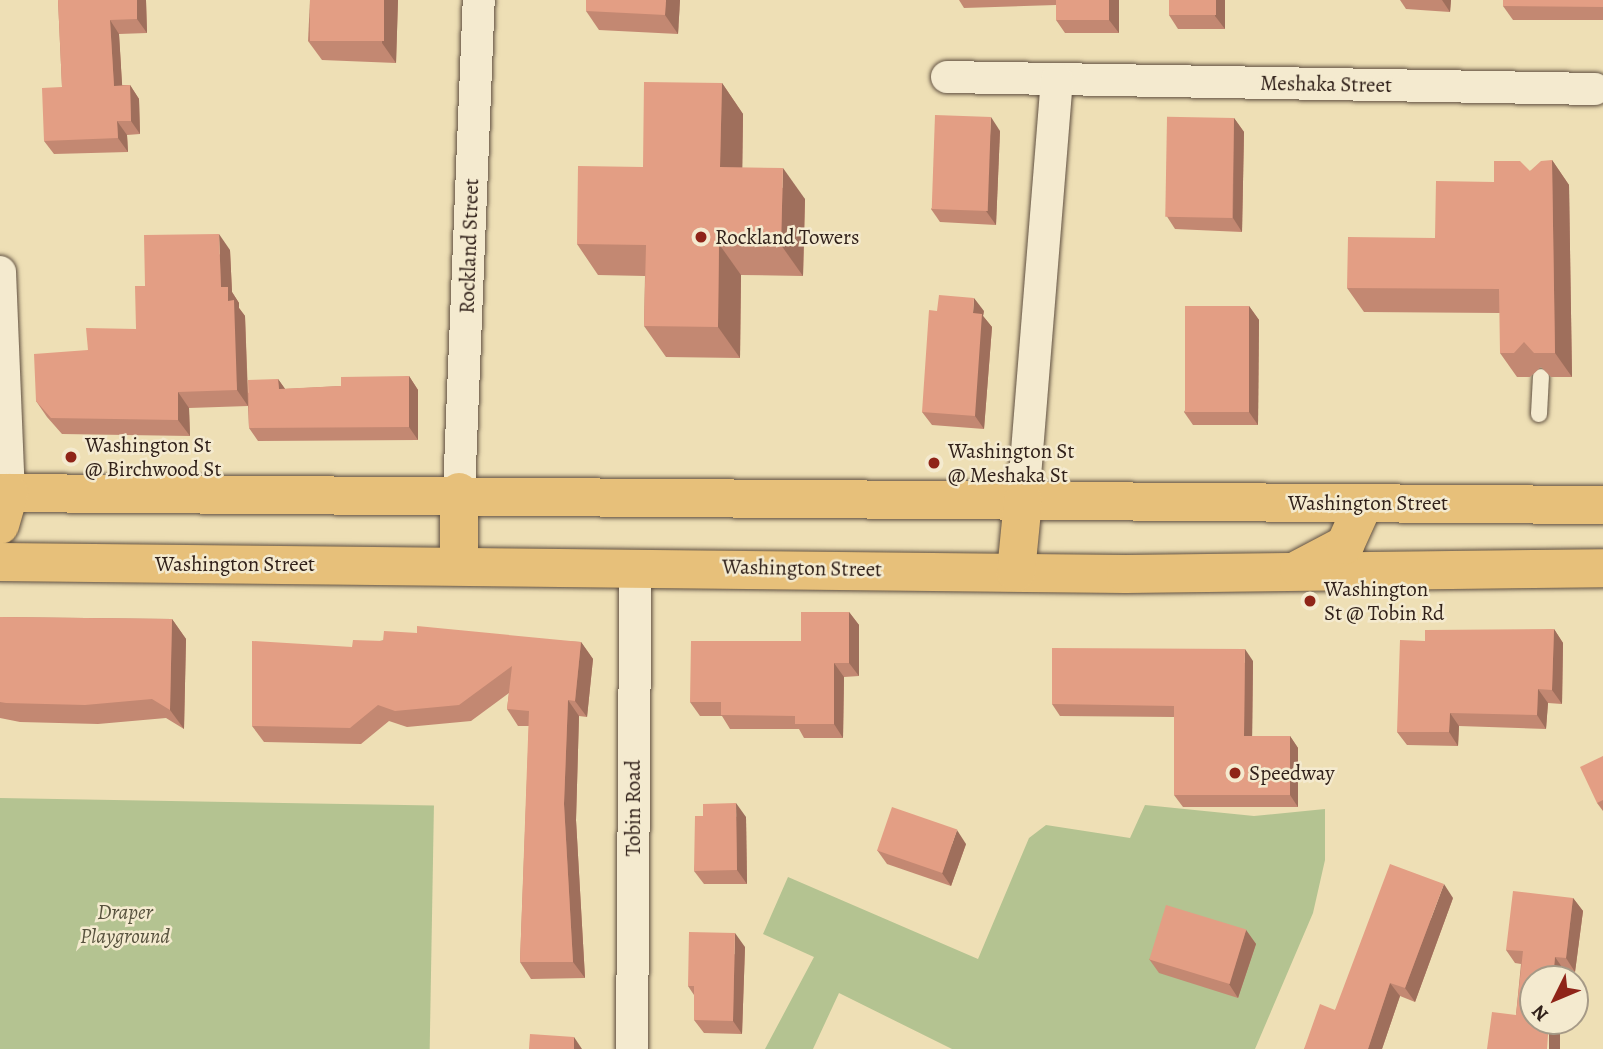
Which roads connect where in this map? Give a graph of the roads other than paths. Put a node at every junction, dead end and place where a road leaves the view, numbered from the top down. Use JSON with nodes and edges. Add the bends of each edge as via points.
{"nodes":[{"id":1,"x":479,"y":0,"type":"edge"},
{"id":2,"x":947,"y":77,"type":"dead end"},
{"id":3,"x":1057,"y":79,"type":"junction"},
{"id":4,"x":1595,"y":89,"type":"dead end"},
{"id":5,"x":0,"y":275,"type":"edge"},
{"id":6,"x":1541,"y":377,"type":"edge"},
{"id":7,"x":1539,"y":414,"type":"dead end"},
{"id":8,"x":459,"y":492,"type":"junction"},
{"id":9,"x":1023,"y":501,"type":"junction"},
{"id":10,"x":1364,"y":503,"type":"junction"},
{"id":11,"x":3,"y":504,"type":"edge"},
{"id":12,"x":1603,"y":505,"type":"edge"},
{"id":13,"x":0,"y":562,"type":"edge"},
{"id":14,"x":458,"y":564,"type":"junction"},
{"id":15,"x":635,"y":566,"type":"junction"},
{"id":16,"x":1603,"y":568,"type":"edge"},
{"id":17,"x":1016,"y":572,"type":"junction"},
{"id":18,"x":1269,"y":573,"type":"junction"},
{"id":19,"x":632,"y":1049,"type":"edge"}],
"edges":[{"from":1,"to":8,"type":"street","name":"Rockland Street"},
{"from":2,"to":3,"type":"street","name":"Meshaka Street"},
{"from":3,"to":4,"type":"street","name":"Meshaka Street"},
{"from":3,"to":9,"type":"street"},
{"from":5,"to":11,"type":"street"},
{"from":6,"to":7,"type":"lane"},
{"from":8,"to":9,"type":"main road","name":"Washington Street"},
{"from":8,"to":11,"type":"main road","name":"Washington Street"},
{"from":8,"to":14,"type":"main road"},
{"from":9,"to":10,"type":"main road","name":"Washington Street"},
{"from":9,"to":17,"type":"main road"},
{"from":10,"to":12,"type":"main road","name":"Washington Street"},
{"from":10,"to":18,"type":"main road","via":[[1334,555]]},
{"from":13,"to":14,"type":"main road","name":"Washington Street"},
{"from":14,"to":15,"type":"main road","name":"Washington Street"},
{"from":15,"to":17,"type":"main road","name":"Washington Street"},
{"from":15,"to":19,"type":"street","name":"Tobin Road"},
{"from":16,"to":18,"type":"main road","name":"Washington Street"},
{"from":17,"to":18,"type":"main road","name":"Washington Street"}]}
